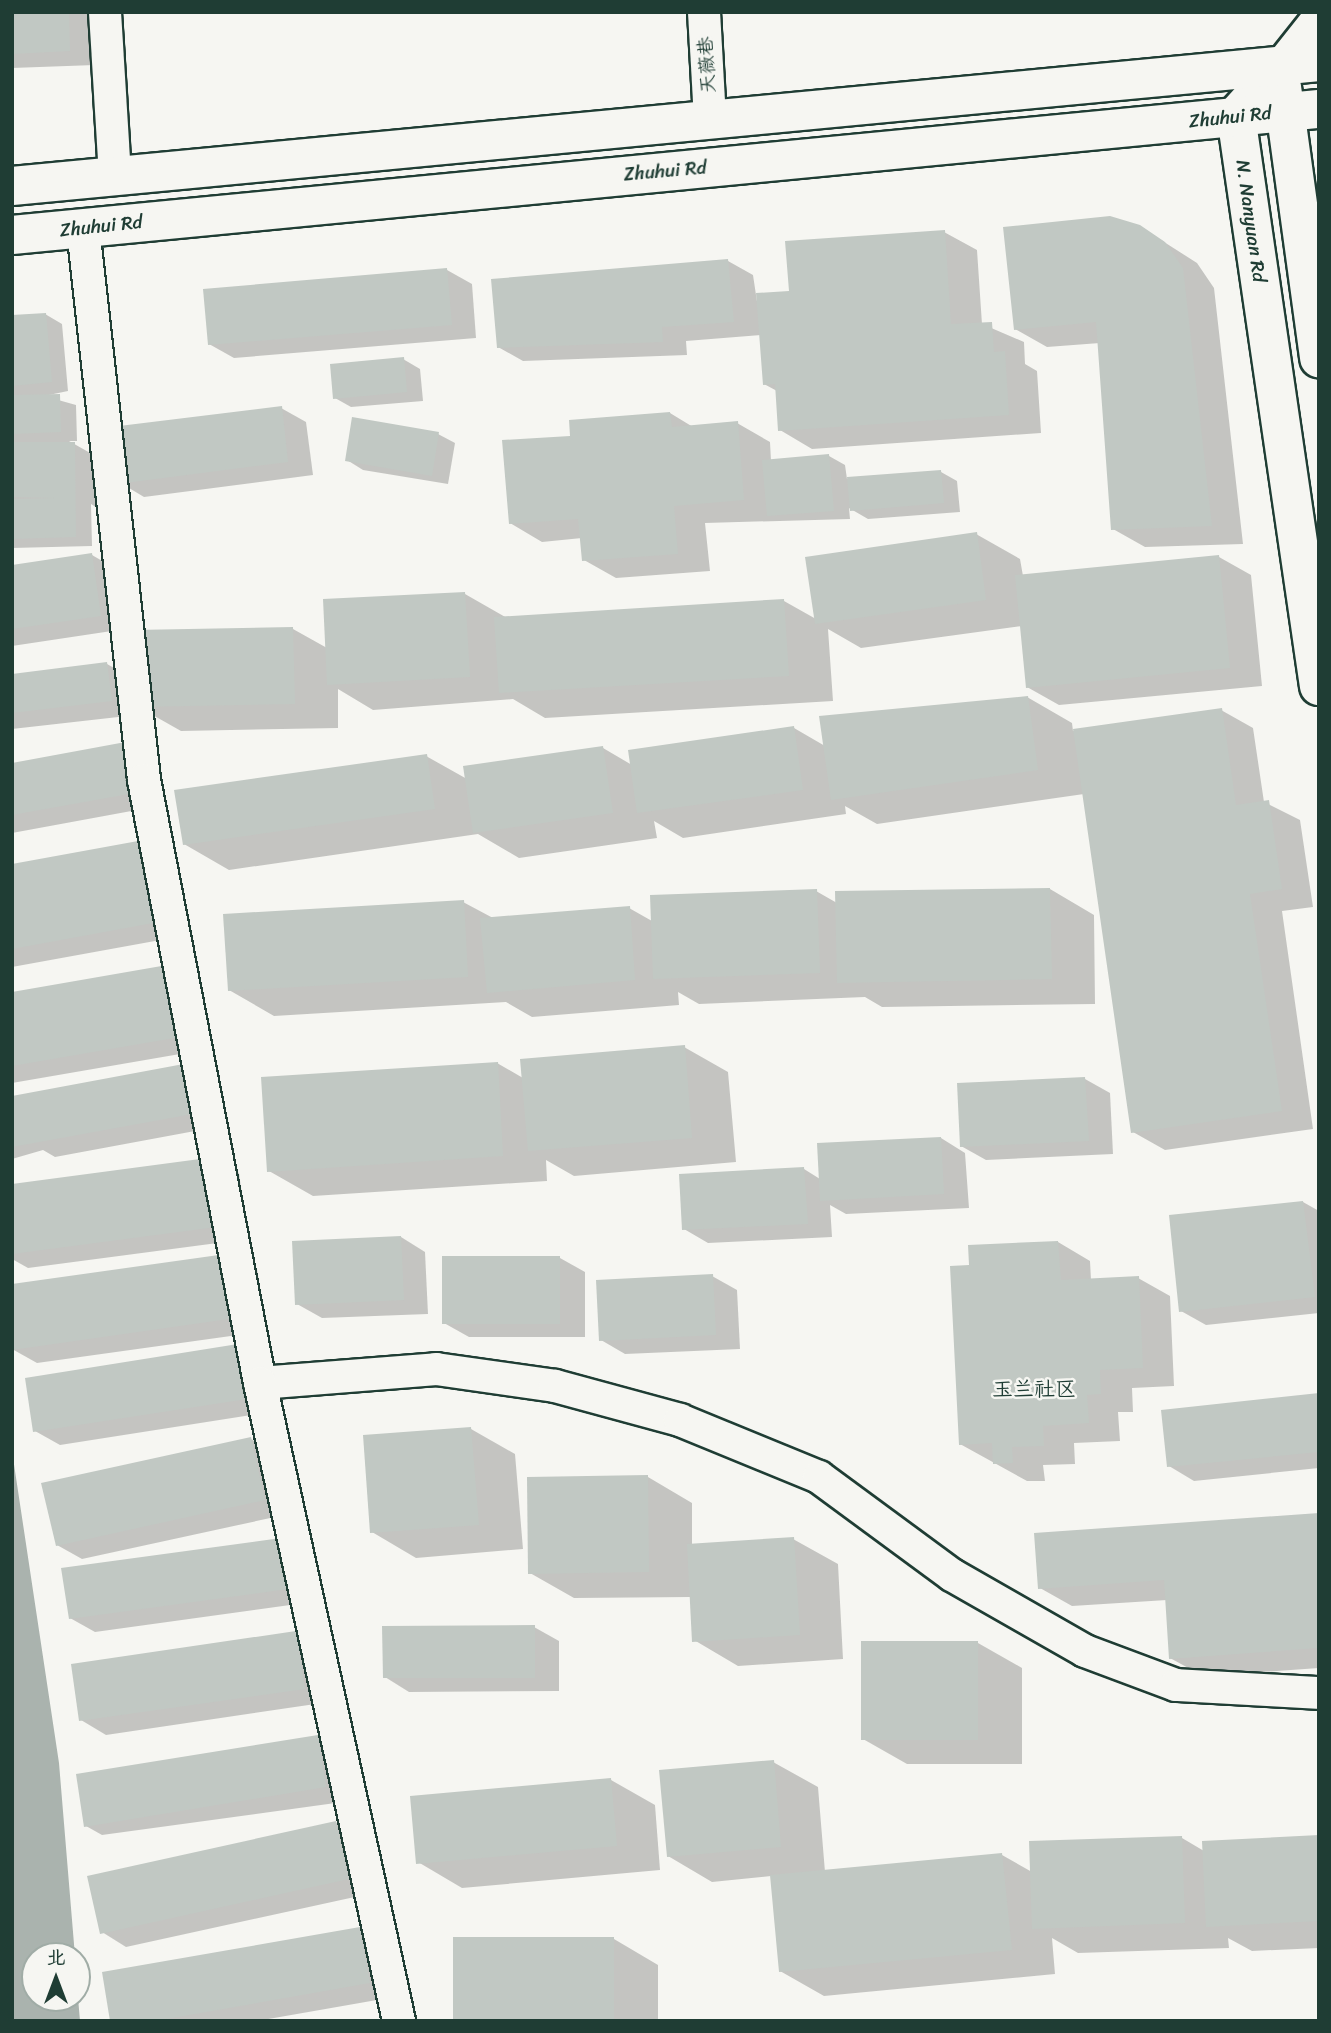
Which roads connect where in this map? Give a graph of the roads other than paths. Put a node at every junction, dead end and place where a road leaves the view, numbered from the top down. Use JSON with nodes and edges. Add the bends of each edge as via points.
{"nodes":[{"id":1,"x":105,"y":12,"type":"edge"},
{"id":2,"x":704,"y":12,"type":"edge"},
{"id":3,"x":1319,"y":17,"type":"edge"},
{"id":4,"x":1319,"y":62,"type":"edge"},
{"id":5,"x":1281,"y":65,"type":"junction"},
{"id":6,"x":1301,"y":110,"type":"edge"},
{"id":7,"x":1236,"y":116,"type":"junction"},
{"id":8,"x":710,"y":118,"type":"junction"},
{"id":9,"x":115,"y":177,"type":"junction"},
{"id":10,"x":12,"y":186,"type":"edge"},
{"id":11,"x":83,"y":228,"type":"junction"},
{"id":12,"x":12,"y":235,"type":"edge"},
{"id":13,"x":1319,"y":358,"type":"edge"},
{"id":14,"x":1319,"y":686,"type":"edge"},
{"id":15,"x":261,"y":1383,"type":"junction"},
{"id":16,"x":1319,"y":1693,"type":"edge"},
{"id":17,"x":399,"y":2021,"type":"edge"}],
"edges":[{"from":1,"to":9,"type":"street"},
{"from":2,"to":8,"type":"street","name":"天薇巷"},
{"from":3,"to":5,"type":"street"},
{"from":4,"to":5,"type":"main road"},
{"from":5,"to":6,"type":"main road"},
{"from":5,"to":7,"type":"main road"},
{"from":5,"to":8,"type":"main road"},
{"from":6,"to":7,"type":"main road","name":"Zhuhui Rd"},
{"from":6,"to":13,"type":"main road"},
{"from":7,"to":11,"type":"main road","name":"Zhuhui Rd"},
{"from":7,"to":14,"type":"main road","name":"N. Nanyuan Rd"},
{"from":8,"to":9,"type":"main road"},
{"from":9,"to":10,"type":"main road"},
{"from":11,"to":12,"type":"main road","name":"Zhuhui Rd"},
{"from":11,"to":15,"type":"street","via":[[144,780]]},
{"from":15,"to":16,"type":"street","via":[[436,1369],[555,1386],[680,1420],[819,1477],[952,1575],[1085,1651],[1176,1685]]},
{"from":15,"to":17,"type":"street"}]}
